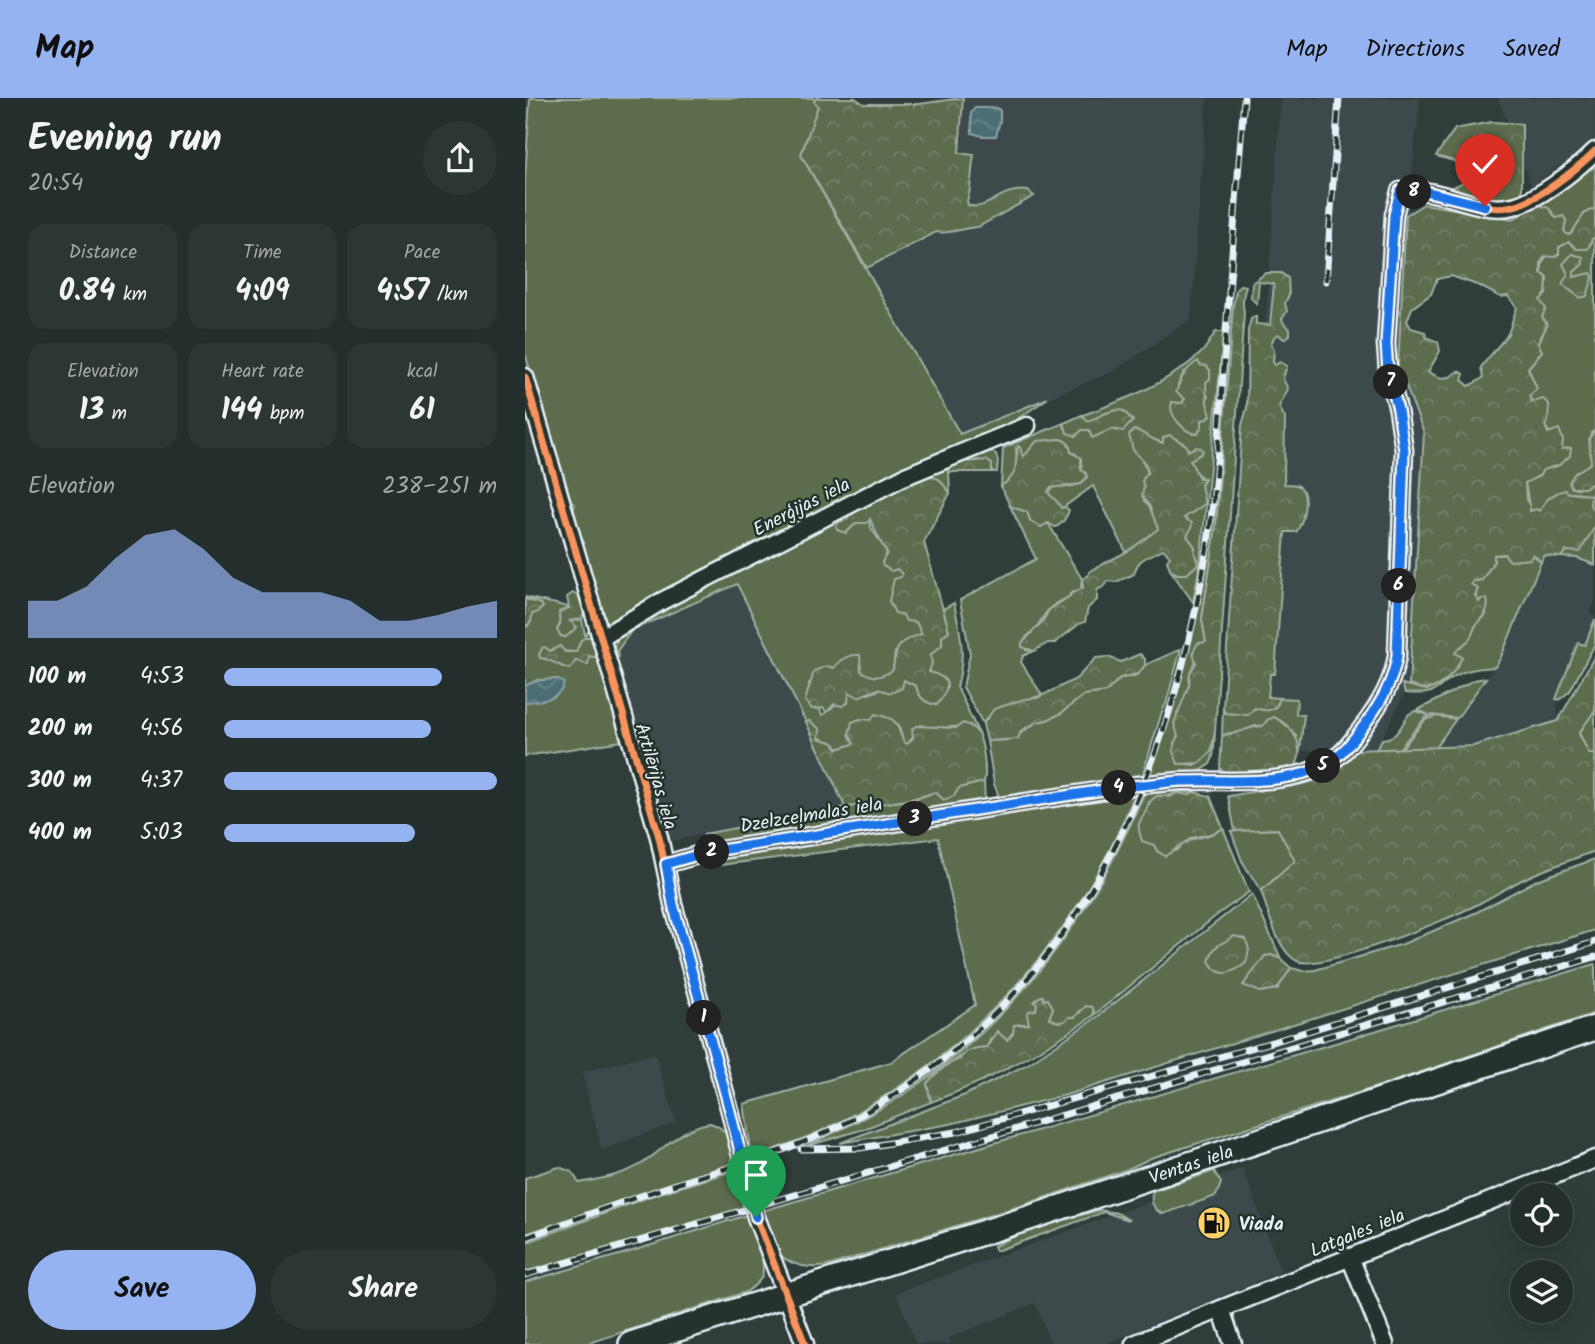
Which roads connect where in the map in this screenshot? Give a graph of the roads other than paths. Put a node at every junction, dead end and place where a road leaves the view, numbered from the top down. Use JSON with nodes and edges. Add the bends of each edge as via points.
{"nodes":[{"id":1,"x":1595,"y":151,"type":"edge"},
{"id":2,"x":525,"y":377,"type":"edge"},
{"id":3,"x":1027,"y":426,"type":"dead end"},
{"id":4,"x":601,"y":638,"type":"junction"},
{"id":5,"x":666,"y":864,"type":"junction"},
{"id":6,"x":1595,"y":1028,"type":"edge"},
{"id":7,"x":1595,"y":1158,"type":"edge"},
{"id":8,"x":1349,"y":1257,"type":"junction"},
{"id":9,"x":786,"y":1297,"type":"junction"},
{"id":10,"x":1220,"y":1310,"type":"junction"},
{"id":11,"x":631,"y":1344,"type":"edge"},
{"id":12,"x":805,"y":1344,"type":"edge"},
{"id":13,"x":1134,"y":1344,"type":"edge"},
{"id":14,"x":1233,"y":1344,"type":"edge"},
{"id":15,"x":1385,"y":1344,"type":"edge"}],
"edges":[{"from":1,"to":5,"type":"street","name":"Dzelzceļmalas iela","via":[[1558,182],[1508,208],[1429,192],[1400,191],[1394,215],[1386,344],[1404,450],[1397,656],[1386,692],[1342,752],[1319,767],[1284,776],[1129,786],[708,852]]},
{"from":2,"to":4,"type":"street","name":"Artilērijas iela"},
{"from":3,"to":4,"type":"street","name":"Enerģijas iela","via":[[903,477],[662,601]]},
{"from":4,"to":5,"type":"street","name":"Artilērijas iela"},
{"from":5,"to":9,"type":"street","name":"Artilērijas iela","via":[[756,1217]]},
{"from":6,"to":9,"type":"highway","name":"Ventas iela"},
{"from":7,"to":8,"type":"street","name":"Latgales iela"},
{"from":8,"to":10,"type":"street","name":"Latgales iela"},
{"from":8,"to":15,"type":"street"},
{"from":9,"to":11,"type":"highway","name":"Ventas iela"},
{"from":9,"to":12,"type":"street","name":"Artilērijas iela"},
{"from":10,"to":13,"type":"street","name":"Latgales iela"},
{"from":10,"to":14,"type":"street"}]}
